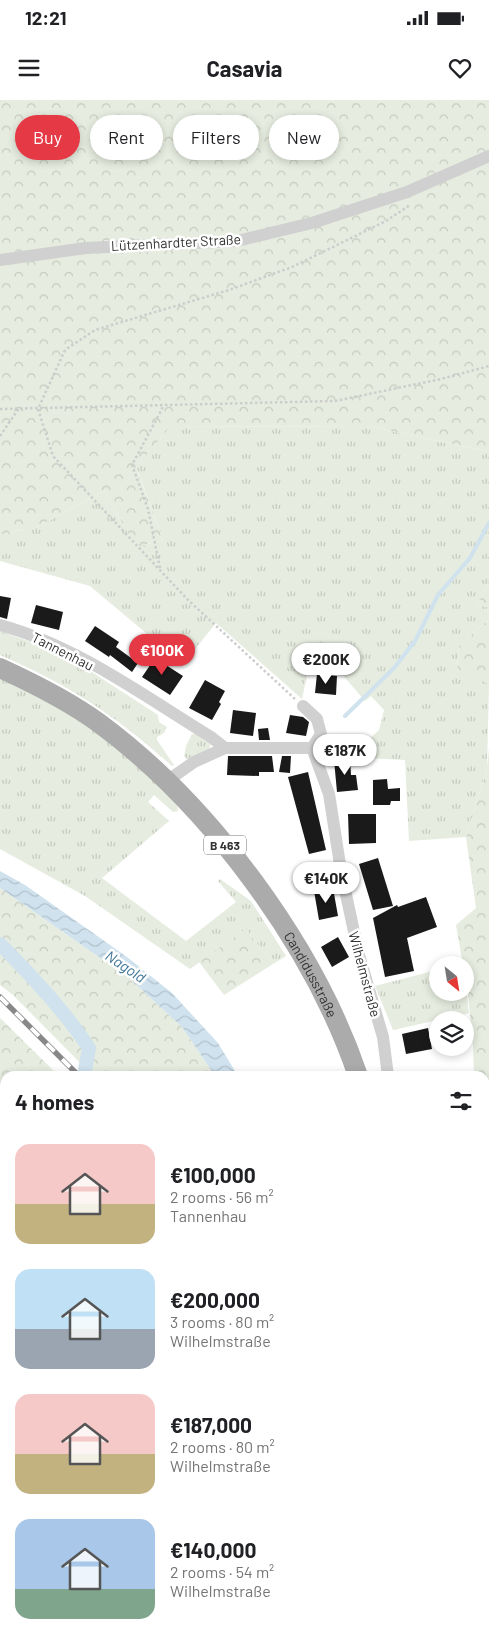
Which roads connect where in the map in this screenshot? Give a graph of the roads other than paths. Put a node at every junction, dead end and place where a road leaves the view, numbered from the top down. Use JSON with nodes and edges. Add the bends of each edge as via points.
{"nodes":[{"id":1,"x":489,"y":156,"type":"edge"},
{"id":2,"x":0,"y":260,"type":"edge"},
{"id":3,"x":0,"y":625,"type":"edge"},
{"id":4,"x":0,"y":668,"type":"edge"},
{"id":5,"x":303,"y":706,"type":"road end"},
{"id":6,"x":225,"y":748,"type":"junction"},
{"id":7,"x":312,"y":748,"type":"junction"},
{"id":8,"x":167,"y":781,"type":"junction"},
{"id":9,"x":356,"y":1071,"type":"edge"},
{"id":10,"x":387,"y":1071,"type":"edge"}],
"edges":[{"from":1,"to":2,"type":"street","name":"Lützenhardter Straße","via":[[407,192],[312,223],[237,241],[86,248]]},
{"from":3,"to":6,"type":"street","name":"Tannenhau","via":[[33,634],[67,650]]},
{"from":4,"to":8,"type":"main road","name":"Candidusstraße","number":"B 463","via":[[66,701],[99,723]]},
{"from":5,"to":7,"type":"street","via":[[317,719],[320,734]]},
{"from":6,"to":7,"type":"street"},
{"from":6,"to":8,"type":"street","via":[[194,762]]},
{"from":7,"to":10,"type":"street","name":"Wilhelmstraße","via":[[328,794],[345,890],[383,1038]]},
{"from":8,"to":9,"type":"main road","name":"Candidusstraße","number":"B 463","via":[[228,848],[278,918],[331,1012]]}]}
